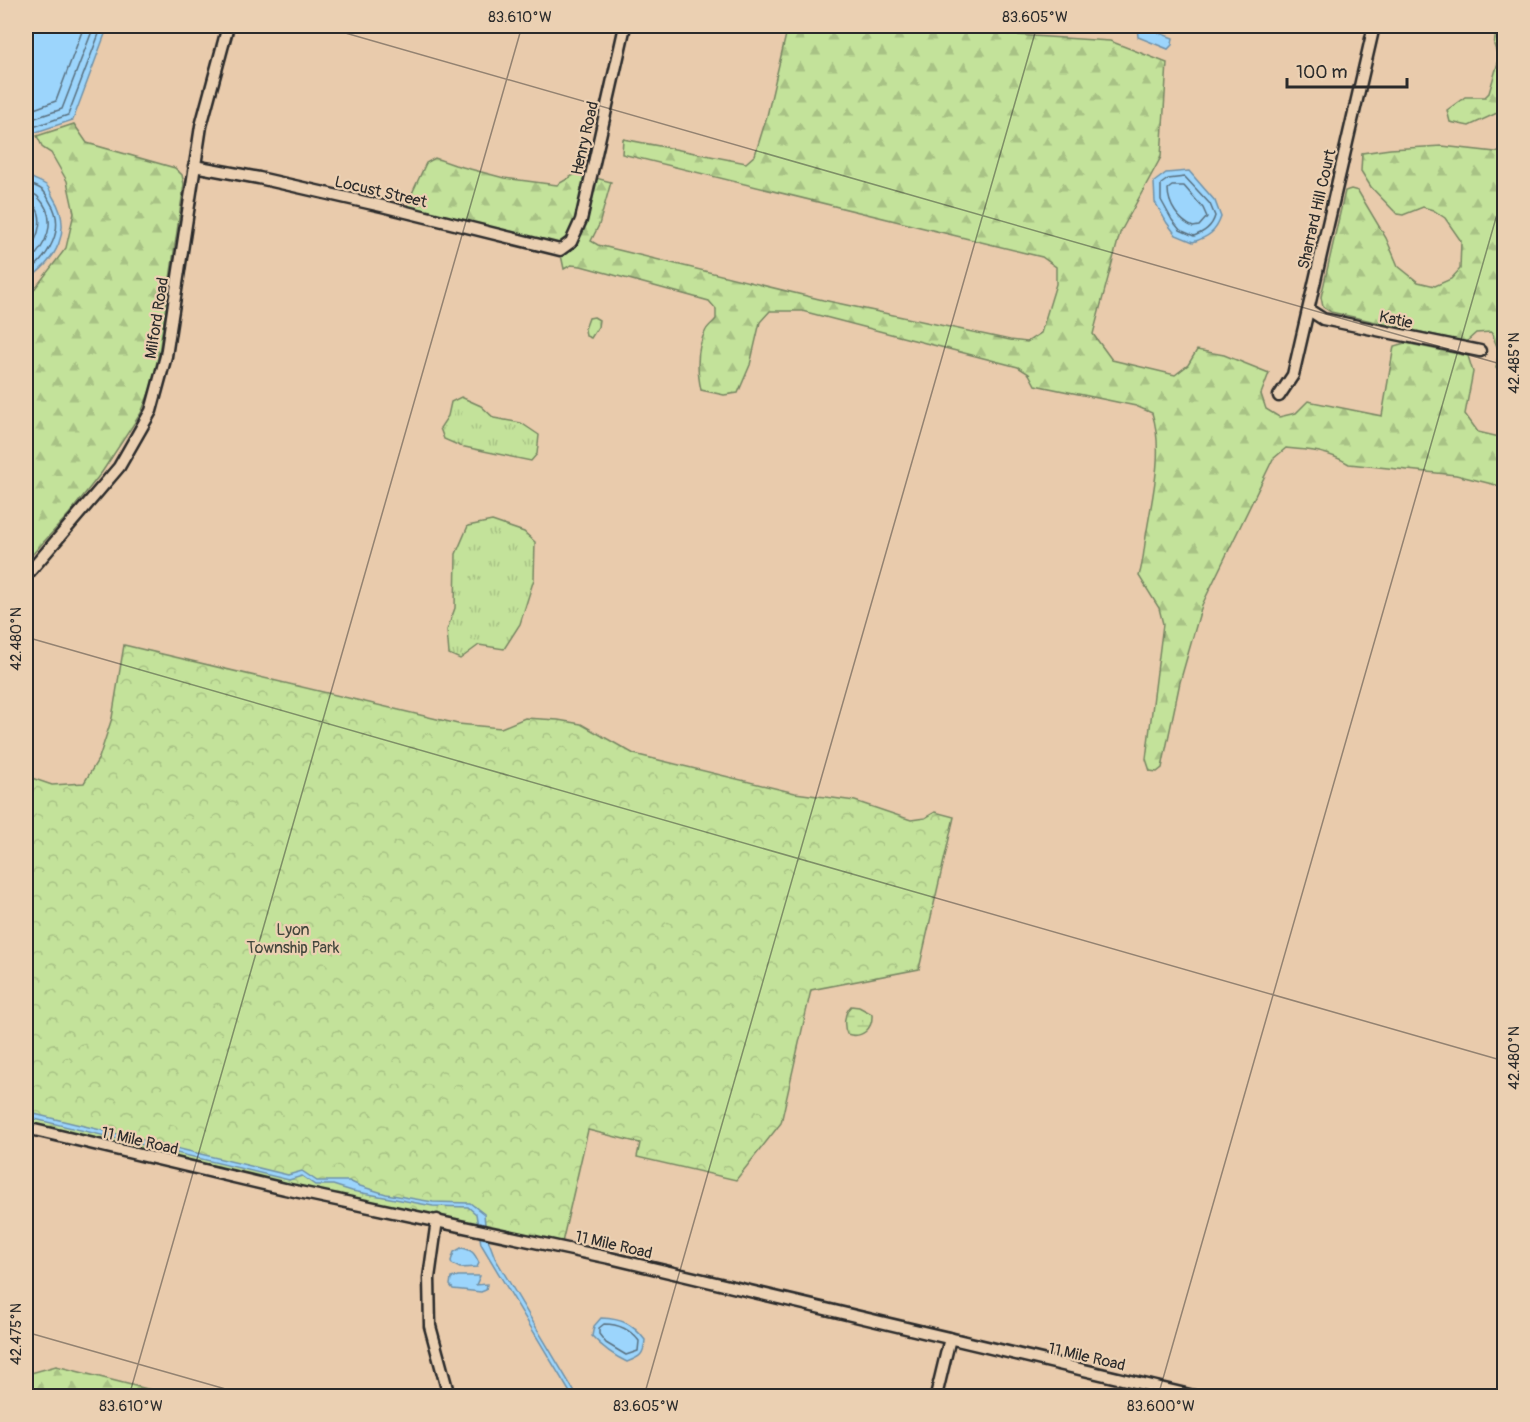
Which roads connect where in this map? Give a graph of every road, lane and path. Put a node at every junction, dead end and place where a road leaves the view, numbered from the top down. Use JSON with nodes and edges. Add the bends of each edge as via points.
{"nodes":[{"id":1,"x":228,"y":26,"type":"edge"},
{"id":2,"x":626,"y":26,"type":"edge"},
{"id":3,"x":1374,"y":26,"type":"edge"},
{"id":4,"x":194,"y":166,"type":"junction"},
{"id":5,"x":560,"y":250,"type":"joint"},
{"id":6,"x":1309,"y":310,"type":"junction"},
{"id":7,"x":1479,"y":351,"type":"dead end"},
{"id":8,"x":1279,"y":396,"type":"dead end"},
{"id":9,"x":26,"y":576,"type":"edge"},
{"id":10,"x":26,"y":1128,"type":"edge"},
{"id":11,"x":437,"y":1220,"type":"junction"},
{"id":12,"x":950,"y":1338,"type":"junction"},
{"id":13,"x":449,"y":1396,"type":"edge"},
{"id":14,"x":936,"y":1396,"type":"edge"},
{"id":15,"x":1194,"y":1396,"type":"edge"}],
"edges":[{"from":1,"to":4,"type":"street","name":"Milford Road"},
{"from":2,"to":5,"type":"street","name":"Henry Road","via":[[581,220],[571,242]]},
{"from":3,"to":6,"type":"street","name":"Sharrard Hill Court"},
{"from":4,"to":5,"type":"street","name":"Locust Street","via":[[375,204]]},
{"from":4,"to":9,"type":"street","name":"Milford Road","via":[[166,356],[151,411],[119,467]]},
{"from":6,"to":7,"type":"street","name":"Katie","via":[[1323,319]]},
{"from":6,"to":8,"type":"street","name":"Sharrard Hill Court","via":[[1293,375]]},
{"from":10,"to":11,"type":"street","name":"11 Mile Road"},
{"from":11,"to":12,"type":"street","name":"11 Mile Road"},
{"from":11,"to":13,"type":"street","via":[[429,1278],[430,1326]]},
{"from":12,"to":14,"type":"street"},
{"from":12,"to":15,"type":"street","name":"11 Mile Road"}]}
